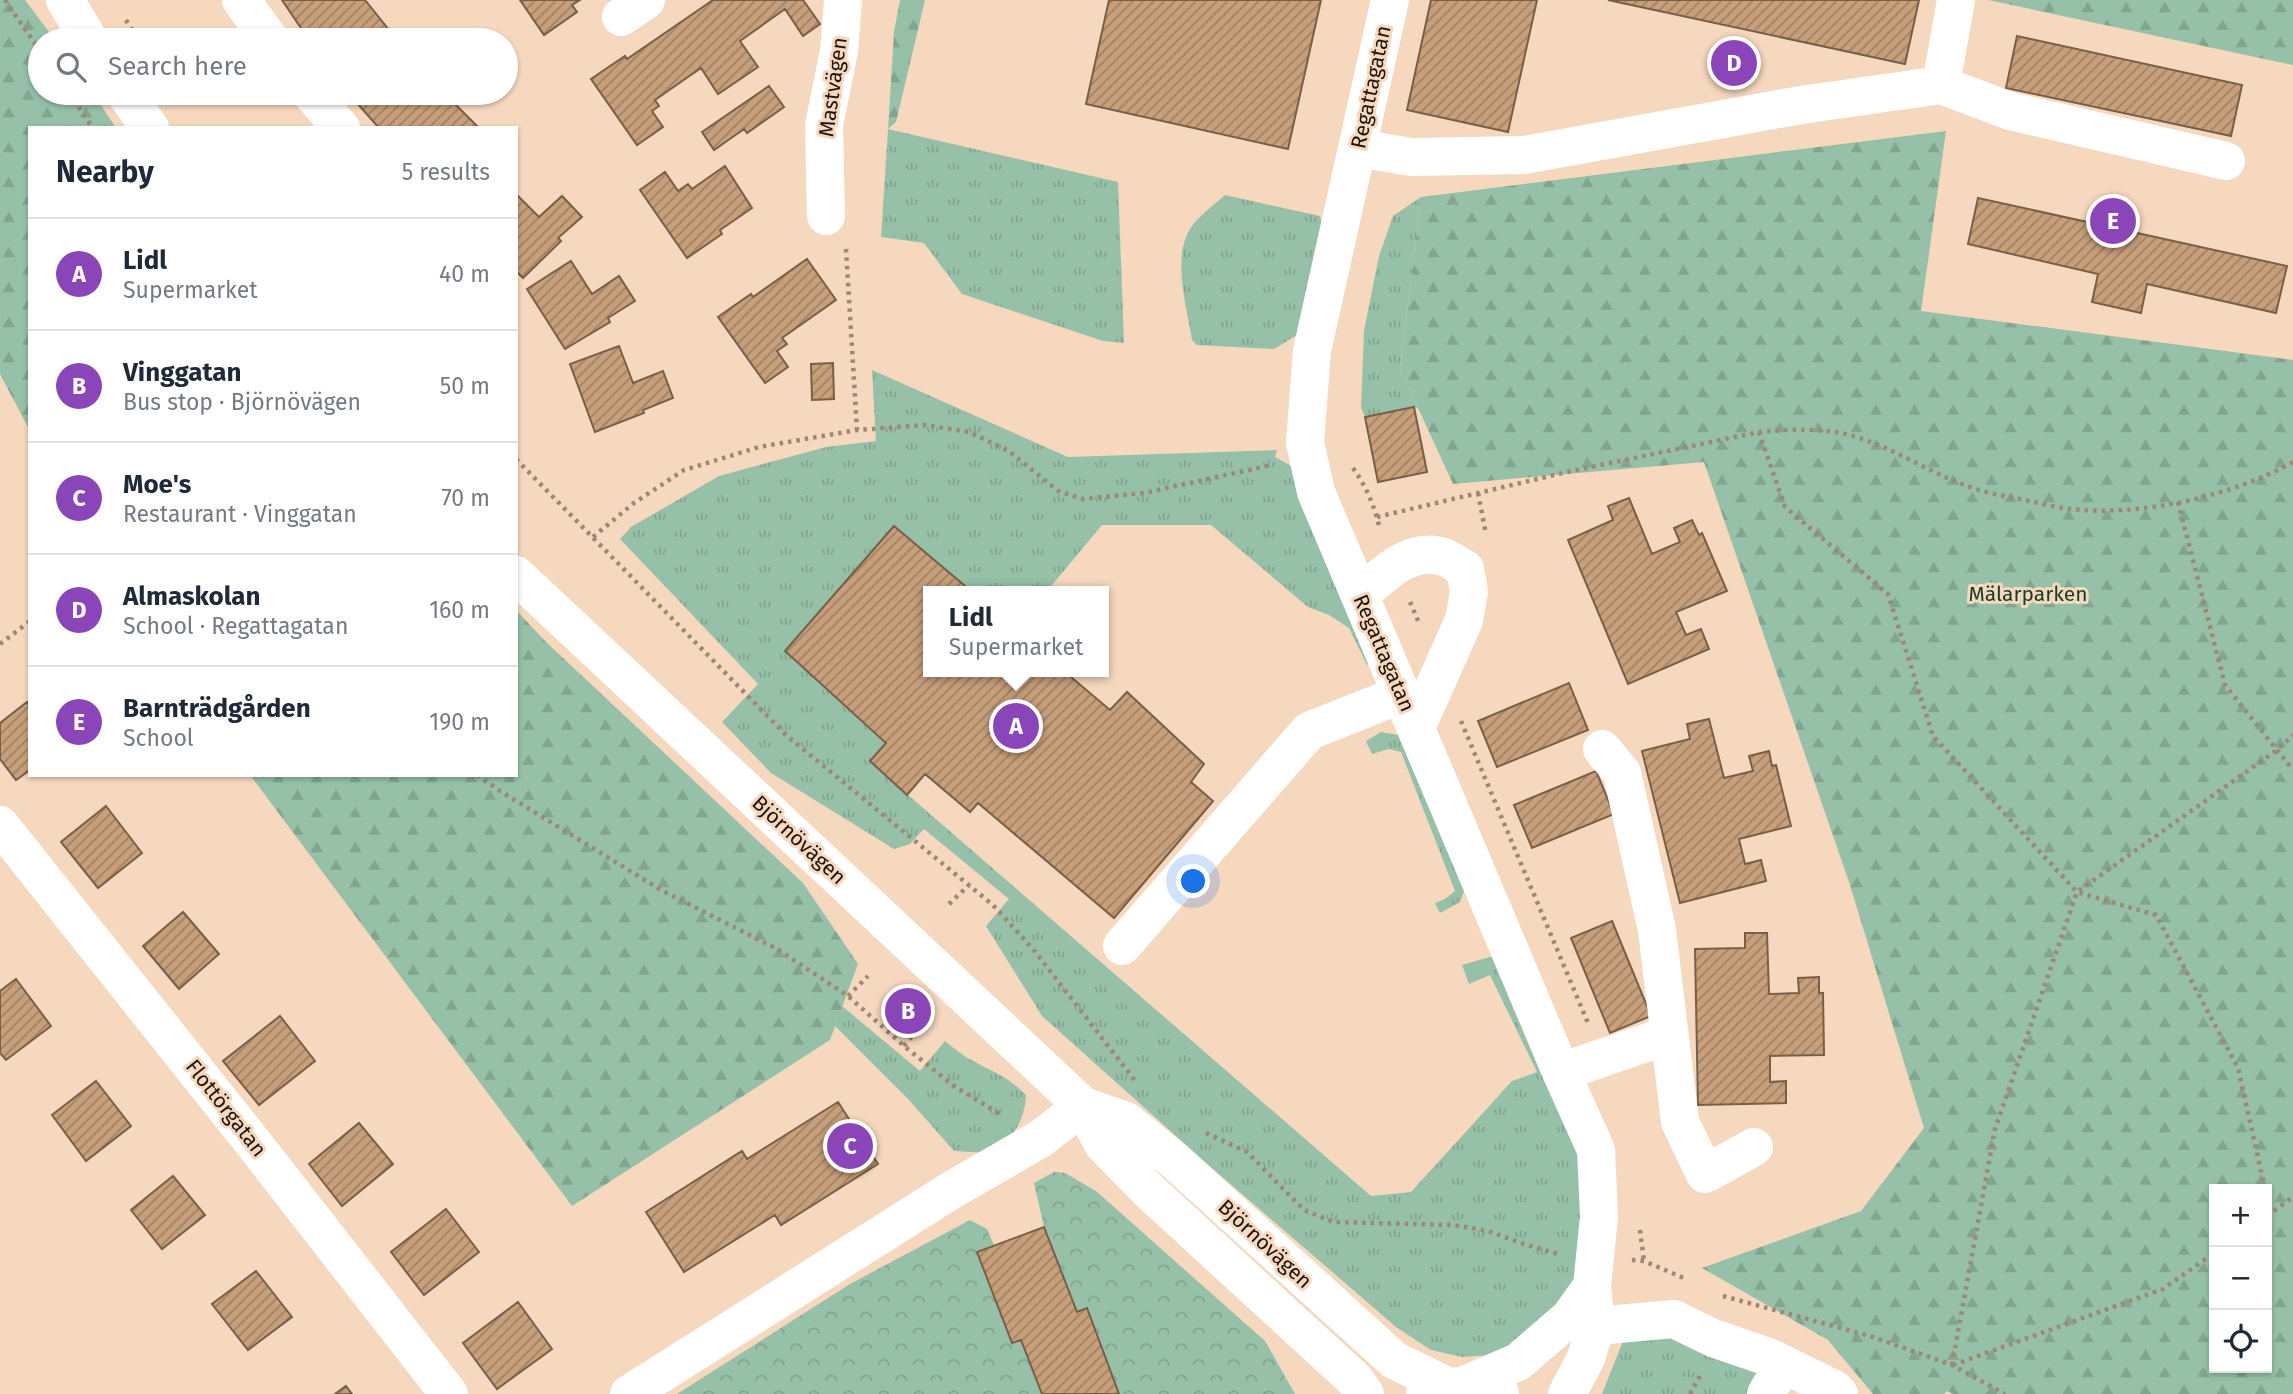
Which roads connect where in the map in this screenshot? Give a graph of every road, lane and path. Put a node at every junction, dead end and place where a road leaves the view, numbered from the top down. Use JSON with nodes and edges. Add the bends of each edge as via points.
{"nodes":[{"id":1,"x":5,"y":0,"type":"edge"},
{"id":2,"x":65,"y":0,"type":"edge"},
{"id":3,"x":241,"y":0,"type":"edge"},
{"id":4,"x":844,"y":0,"type":"edge"},
{"id":5,"x":1390,"y":0,"type":"edge"},
{"id":6,"x":1956,"y":0,"type":"edge"},
{"id":7,"x":82,"y":28,"type":"edge"},
{"id":8,"x":261,"y":28,"type":"edge"},
{"id":9,"x":28,"y":34,"type":"edge"},
{"id":10,"x":1941,"y":85,"type":"junction"},
{"id":11,"x":77,"y":105,"type":"edge"},
{"id":12,"x":134,"y":105,"type":"edge"},
{"id":13,"x":321,"y":105,"type":"edge"},
{"id":14,"x":92,"y":126,"type":"edge"},
{"id":15,"x":149,"y":126,"type":"edge"},
{"id":16,"x":339,"y":126,"type":"edge"},
{"id":17,"x":1357,"y":148,"type":"junction"},
{"id":18,"x":2226,"y":161,"type":"dead end"},
{"id":19,"x":826,"y":216,"type":"joint"},
{"id":20,"x":857,"y":430,"type":"junction"},
{"id":21,"x":1759,"y":432,"type":"junction"},
{"id":22,"x":1308,"y":457,"type":"junction"},
{"id":23,"x":518,"y":460,"type":"edge"},
{"id":24,"x":2293,"y":462,"type":"edge"},
{"id":25,"x":2178,"y":502,"type":"junction"},
{"id":26,"x":1377,"y":517,"type":"dead end"},
{"id":27,"x":593,"y":537,"type":"junction"},
{"id":28,"x":518,"y":577,"type":"edge"},
{"id":29,"x":1360,"y":595,"type":"junction"},
{"id":30,"x":28,"y":622,"type":"edge"},
{"id":31,"x":0,"y":643,"type":"edge"},
{"id":32,"x":1402,"y":694,"type":"junction"},
{"id":33,"x":1416,"y":728,"type":"junction"},
{"id":34,"x":2293,"y":735,"type":"edge"},
{"id":35,"x":787,"y":736,"type":"junction"},
{"id":36,"x":1602,"y":749,"type":"dead end"},
{"id":37,"x":2277,"y":750,"type":"junction"},
{"id":38,"x":2293,"y":770,"type":"edge"},
{"id":39,"x":480,"y":777,"type":"edge"},
{"id":40,"x":0,"y":825,"type":"edge"},
{"id":41,"x":969,"y":885,"type":"junction"},
{"id":42,"x":2077,"y":892,"type":"junction"},
{"id":43,"x":948,"y":904,"type":"dead end"},
{"id":44,"x":993,"y":905,"type":"junction"},
{"id":45,"x":1122,"y":946,"type":"dead end"},
{"id":46,"x":868,"y":976,"type":"dead end"},
{"id":47,"x":848,"y":996,"type":"junction"},
{"id":48,"x":922,"y":1023,"type":"dead end"},
{"id":49,"x":1669,"y":1035,"type":"junction"},
{"id":50,"x":904,"y":1046,"type":"junction"},
{"id":51,"x":1561,"y":1072,"type":"junction"},
{"id":52,"x":954,"y":1086,"type":"dead end"},
{"id":53,"x":1141,"y":1089,"type":"dead end"},
{"id":54,"x":1083,"y":1106,"type":"junction"},
{"id":55,"x":1195,"y":1129,"type":"dead end"},
{"id":56,"x":1754,"y":1147,"type":"dead end"},
{"id":57,"x":2264,"y":1184,"type":"edge"},
{"id":58,"x":2293,"y":1197,"type":"edge"},
{"id":59,"x":2272,"y":1212,"type":"edge"},
{"id":60,"x":2209,"y":1256,"type":"edge"},
{"id":61,"x":1644,"y":1261,"type":"dead end"},
{"id":62,"x":1593,"y":1272,"type":"junction"},
{"id":63,"x":1724,"y":1296,"type":"dead end"},
{"id":64,"x":1596,"y":1326,"type":"junction"},
{"id":65,"x":1952,"y":1365,"type":"junction"},
{"id":66,"x":1774,"y":1379,"type":"edge"},
{"id":67,"x":1460,"y":1390,"type":"edge"},
{"id":68,"x":449,"y":1394,"type":"edge"},
{"id":69,"x":629,"y":1394,"type":"edge"},
{"id":70,"x":1365,"y":1394,"type":"edge"},
{"id":71,"x":1567,"y":1394,"type":"edge"},
{"id":72,"x":1839,"y":1394,"type":"edge"},
{"id":73,"x":2006,"y":1394,"type":"edge"}],
"edges":[{"from":1,"to":9,"type":"path"},
{"from":2,"to":7,"type":"street"},
{"from":3,"to":8,"type":"street"},
{"from":4,"to":19,"type":"street","name":"Mastvägen","via":[[824,125]]},
{"from":5,"to":17,"type":"street","name":"Regattagatan"},
{"from":6,"to":10,"type":"street"},
{"from":10,"to":17,"type":"street","via":[[1524,155],[1410,157]]},
{"from":10,"to":18,"type":"street","via":[[2010,111]]},
{"from":11,"to":14,"type":"path"},
{"from":12,"to":15,"type":"street"},
{"from":13,"to":16,"type":"street"},
{"from":17,"to":22,"type":"street","name":"Regattagatan","via":[[1312,351],[1305,443]]},
{"from":19,"to":20,"type":"path","via":[[844,221]]},
{"from":20,"to":22,"type":"path","via":[[925,425],[969,432],[1009,451],[1058,491],[1083,499],[1144,493]]},
{"from":20,"to":27,"type":"path","via":[[759,447],[684,470]]},
{"from":21,"to":25,"type":"path","via":[[1821,430],[1859,438],[1963,485],[2072,509]]},
{"from":21,"to":26,"type":"path"},
{"from":21,"to":42,"type":"path","via":[[1785,507],[1888,594],[1933,736]]},
{"from":22,"to":29,"type":"street","name":"Regattagatan","via":[[1316,492]]},
{"from":23,"to":27,"type":"path"},
{"from":24,"to":25,"type":"path","via":[[2241,487]]},
{"from":25,"to":37,"type":"path","via":[[2225,685]]},
{"from":27,"to":35,"type":"path"},
{"from":28,"to":54,"type":"street","name":"Björnövägen"},
{"from":29,"to":32,"type":"street","name":"Regattagatan"},
{"from":29,"to":33,"type":"street","via":[[1387,571],[1415,555],[1442,556],[1465,569],[1469,592],[1464,620]]},
{"from":30,"to":31,"type":"path"},
{"from":32,"to":33,"type":"street","name":"Regattagatan"},
{"from":32,"to":45,"type":"street","via":[[1309,731]]},
{"from":33,"to":51,"type":"street","name":"Regattagatan"},
{"from":34,"to":37,"type":"path"},
{"from":35,"to":41,"type":"path"},
{"from":35,"to":44,"type":"path"},
{"from":36,"to":49,"type":"street","via":[[1622,772],[1657,930]]},
{"from":37,"to":38,"type":"path"},
{"from":37,"to":42,"type":"path"},
{"from":39,"to":47,"type":"path","via":[[661,890],[777,949]]},
{"from":40,"to":68,"type":"street","name":"Flottörgatan"},
{"from":41,"to":43,"type":"path"},
{"from":41,"to":44,"type":"path"},
{"from":42,"to":57,"type":"path","via":[[2156,915],[2238,1068]]},
{"from":42,"to":65,"type":"path","via":[[1995,1129]]},
{"from":44,"to":53,"type":"path"},
{"from":46,"to":47,"type":"path"},
{"from":47,"to":50,"type":"path"},
{"from":48,"to":50,"type":"path"},
{"from":49,"to":51,"type":"street"},
{"from":49,"to":56,"type":"street","via":[[1680,1122],[1705,1174]]},
{"from":50,"to":52,"type":"path"},
{"from":51,"to":62,"type":"street","name":"Regattagatan","via":[[1596,1150],[1599,1217]]},
{"from":54,"to":67,"type":"street","name":"Björnövägen","via":[[1126,1121],[1175,1161],[1394,1360]]},
{"from":54,"to":69,"type":"street","via":[[1040,1139]]},
{"from":54,"to":70,"type":"street","name":"Björnövägen","via":[[1103,1144]]},
{"from":55,"to":62,"type":"path","via":[[1247,1152],[1304,1210],[1333,1222],[1453,1225],[1488,1231],[1570,1257]]},
{"from":58,"to":59,"type":"path"},
{"from":60,"to":65,"type":"path","via":[[2163,1289]]},
{"from":61,"to":62,"type":"path"},
{"from":62,"to":64,"type":"street","name":"Regattagatan"},
{"from":62,"to":67,"type":"street","name":"Regattagatan","via":[[1570,1317],[1518,1362]]},
{"from":63,"to":65,"type":"path","via":[[1870,1336]]},
{"from":64,"to":66,"type":"street","via":[[1674,1319],[1713,1338]]},
{"from":64,"to":71,"type":"street","name":"Regattagatan"},
{"from":65,"to":73,"type":"path"},
{"from":66,"to":72,"type":"street","via":[[1834,1389]]}]}
